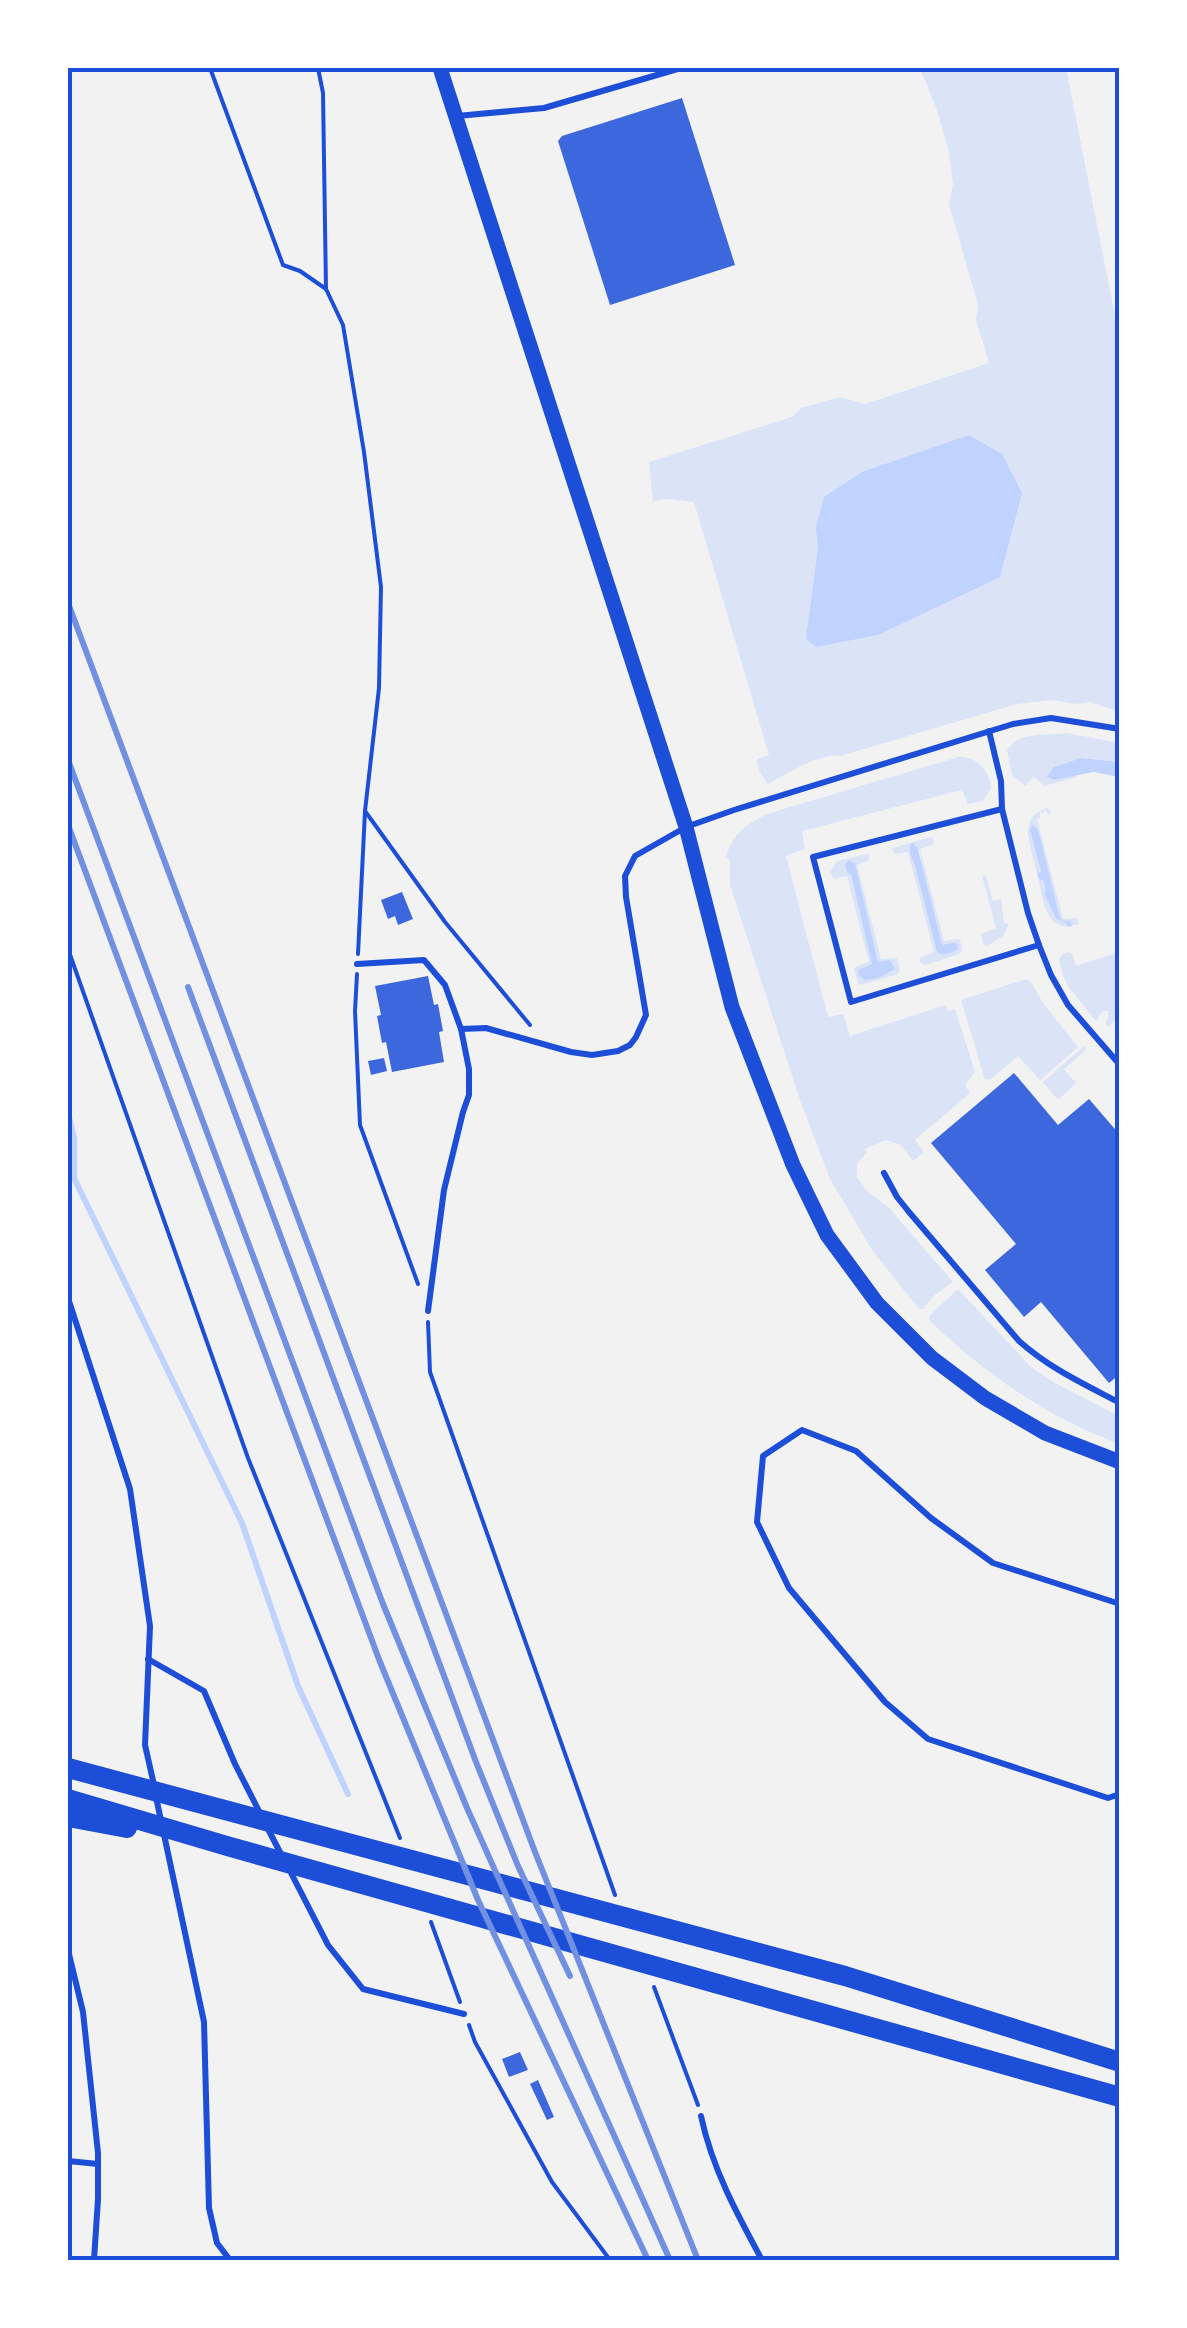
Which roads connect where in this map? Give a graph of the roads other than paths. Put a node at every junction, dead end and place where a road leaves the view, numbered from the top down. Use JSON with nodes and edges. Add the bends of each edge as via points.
{"nodes":[{"id":1,"x":440,"y":68,"type":"edge"},
{"id":2,"x":681,"y":68,"type":"edge"},
{"id":3,"x":456,"y":116,"type":"junction"},
{"id":4,"x":1120,"y":729,"type":"edge"},
{"id":5,"x":988,"y":731,"type":"junction"},
{"id":6,"x":1002,"y":809,"type":"junction"},
{"id":7,"x":686,"y":827,"type":"junction"},
{"id":8,"x":1039,"y":945,"type":"junction"},
{"id":9,"x":357,"y":964,"type":"road end"},
{"id":10,"x":461,"y":1029,"type":"junction"},
{"id":11,"x":1120,"y":1065,"type":"edge"},
{"id":12,"x":884,"y":1173,"type":"dead end"},
{"id":13,"x":68,"y":1298,"type":"edge"},
{"id":14,"x":428,"y":1311,"type":"road end"},
{"id":15,"x":1120,"y":1403,"type":"edge"},
{"id":16,"x":1120,"y":1462,"type":"edge"},
{"id":17,"x":1120,"y":1604,"type":"edge"},
{"id":18,"x":148,"y":1659,"type":"junction"},
{"id":19,"x":68,"y":1768,"type":"edge"},
{"id":20,"x":1120,"y":1794,"type":"edge"},
{"id":21,"x":68,"y":1799,"type":"edge"},
{"id":22,"x":68,"y":1817,"type":"edge"},
{"id":23,"x":227,"y":1846,"type":"junction"},
{"id":24,"x":68,"y":1950,"type":"edge"},
{"id":25,"x":464,"y":2014,"type":"road end"},
{"id":26,"x":1120,"y":2062,"type":"edge"},
{"id":27,"x":1120,"y":2097,"type":"edge"},
{"id":28,"x":702,"y":2116,"type":"road end"},
{"id":29,"x":68,"y":2161,"type":"edge"},
{"id":30,"x":98,"y":2164,"type":"junction"},
{"id":31,"x":94,"y":2260,"type":"edge"},
{"id":32,"x":230,"y":2260,"type":"edge"},
{"id":33,"x":762,"y":2260,"type":"edge"}],
"edges":[{"from":1,"to":3,"type":"main road"},
{"from":2,"to":3,"type":"lane","via":[[544,108]]},
{"from":3,"to":7,"type":"main road"},
{"from":4,"to":5,"type":"lane","via":[[1051,718]]},
{"from":5,"to":6,"type":"lane"},
{"from":5,"to":7,"type":"lane"},
{"from":6,"to":8,"type":"lane"},
{"from":6,"to":8,"type":"lane","via":[[813,857],[851,1002]]},
{"from":7,"to":10,"type":"lane","via":[[635,856],[625,876],[646,1015],[630,1045],[602,1055],[486,1028]]},
{"from":7,"to":16,"type":"main road","via":[[732,1007],[793,1165],[828,1235],[877,1303],[932,1358],[1045,1433]]},
{"from":8,"to":11,"type":"lane","via":[[1068,1005]]},
{"from":9,"to":10,"type":"lane","via":[[424,960],[445,985]]},
{"from":10,"to":14,"type":"lane","via":[[470,1095],[444,1190]]},
{"from":12,"to":15,"type":"lane","via":[[1018,1342]]},
{"from":13,"to":18,"type":"lane","via":[[130,1488],[150,1626]]},
{"from":17,"to":20,"type":"lane","via":[[992,1563],[856,1451],[802,1430],[763,1456],[758,1522],[789,1588],[885,1702],[928,1739],[1108,1798]]},
{"from":18,"to":25,"type":"lane","via":[[204,1691],[328,1945],[363,1989]]},
{"from":18,"to":32,"type":"lane","via":[[145,1745],[204,2022],[209,2208],[217,2243]]},
{"from":19,"to":26,"type":"highway","via":[[845,1976]]},
{"from":21,"to":23,"type":"highway"},
{"from":22,"to":23,"type":"highway"},
{"from":23,"to":27,"type":"highway"},
{"from":24,"to":30,"type":"lane","via":[[83,2012]]},
{"from":28,"to":33,"type":"lane","via":[[708,2148]]},
{"from":29,"to":30,"type":"lane"},
{"from":30,"to":31,"type":"lane"}]}
